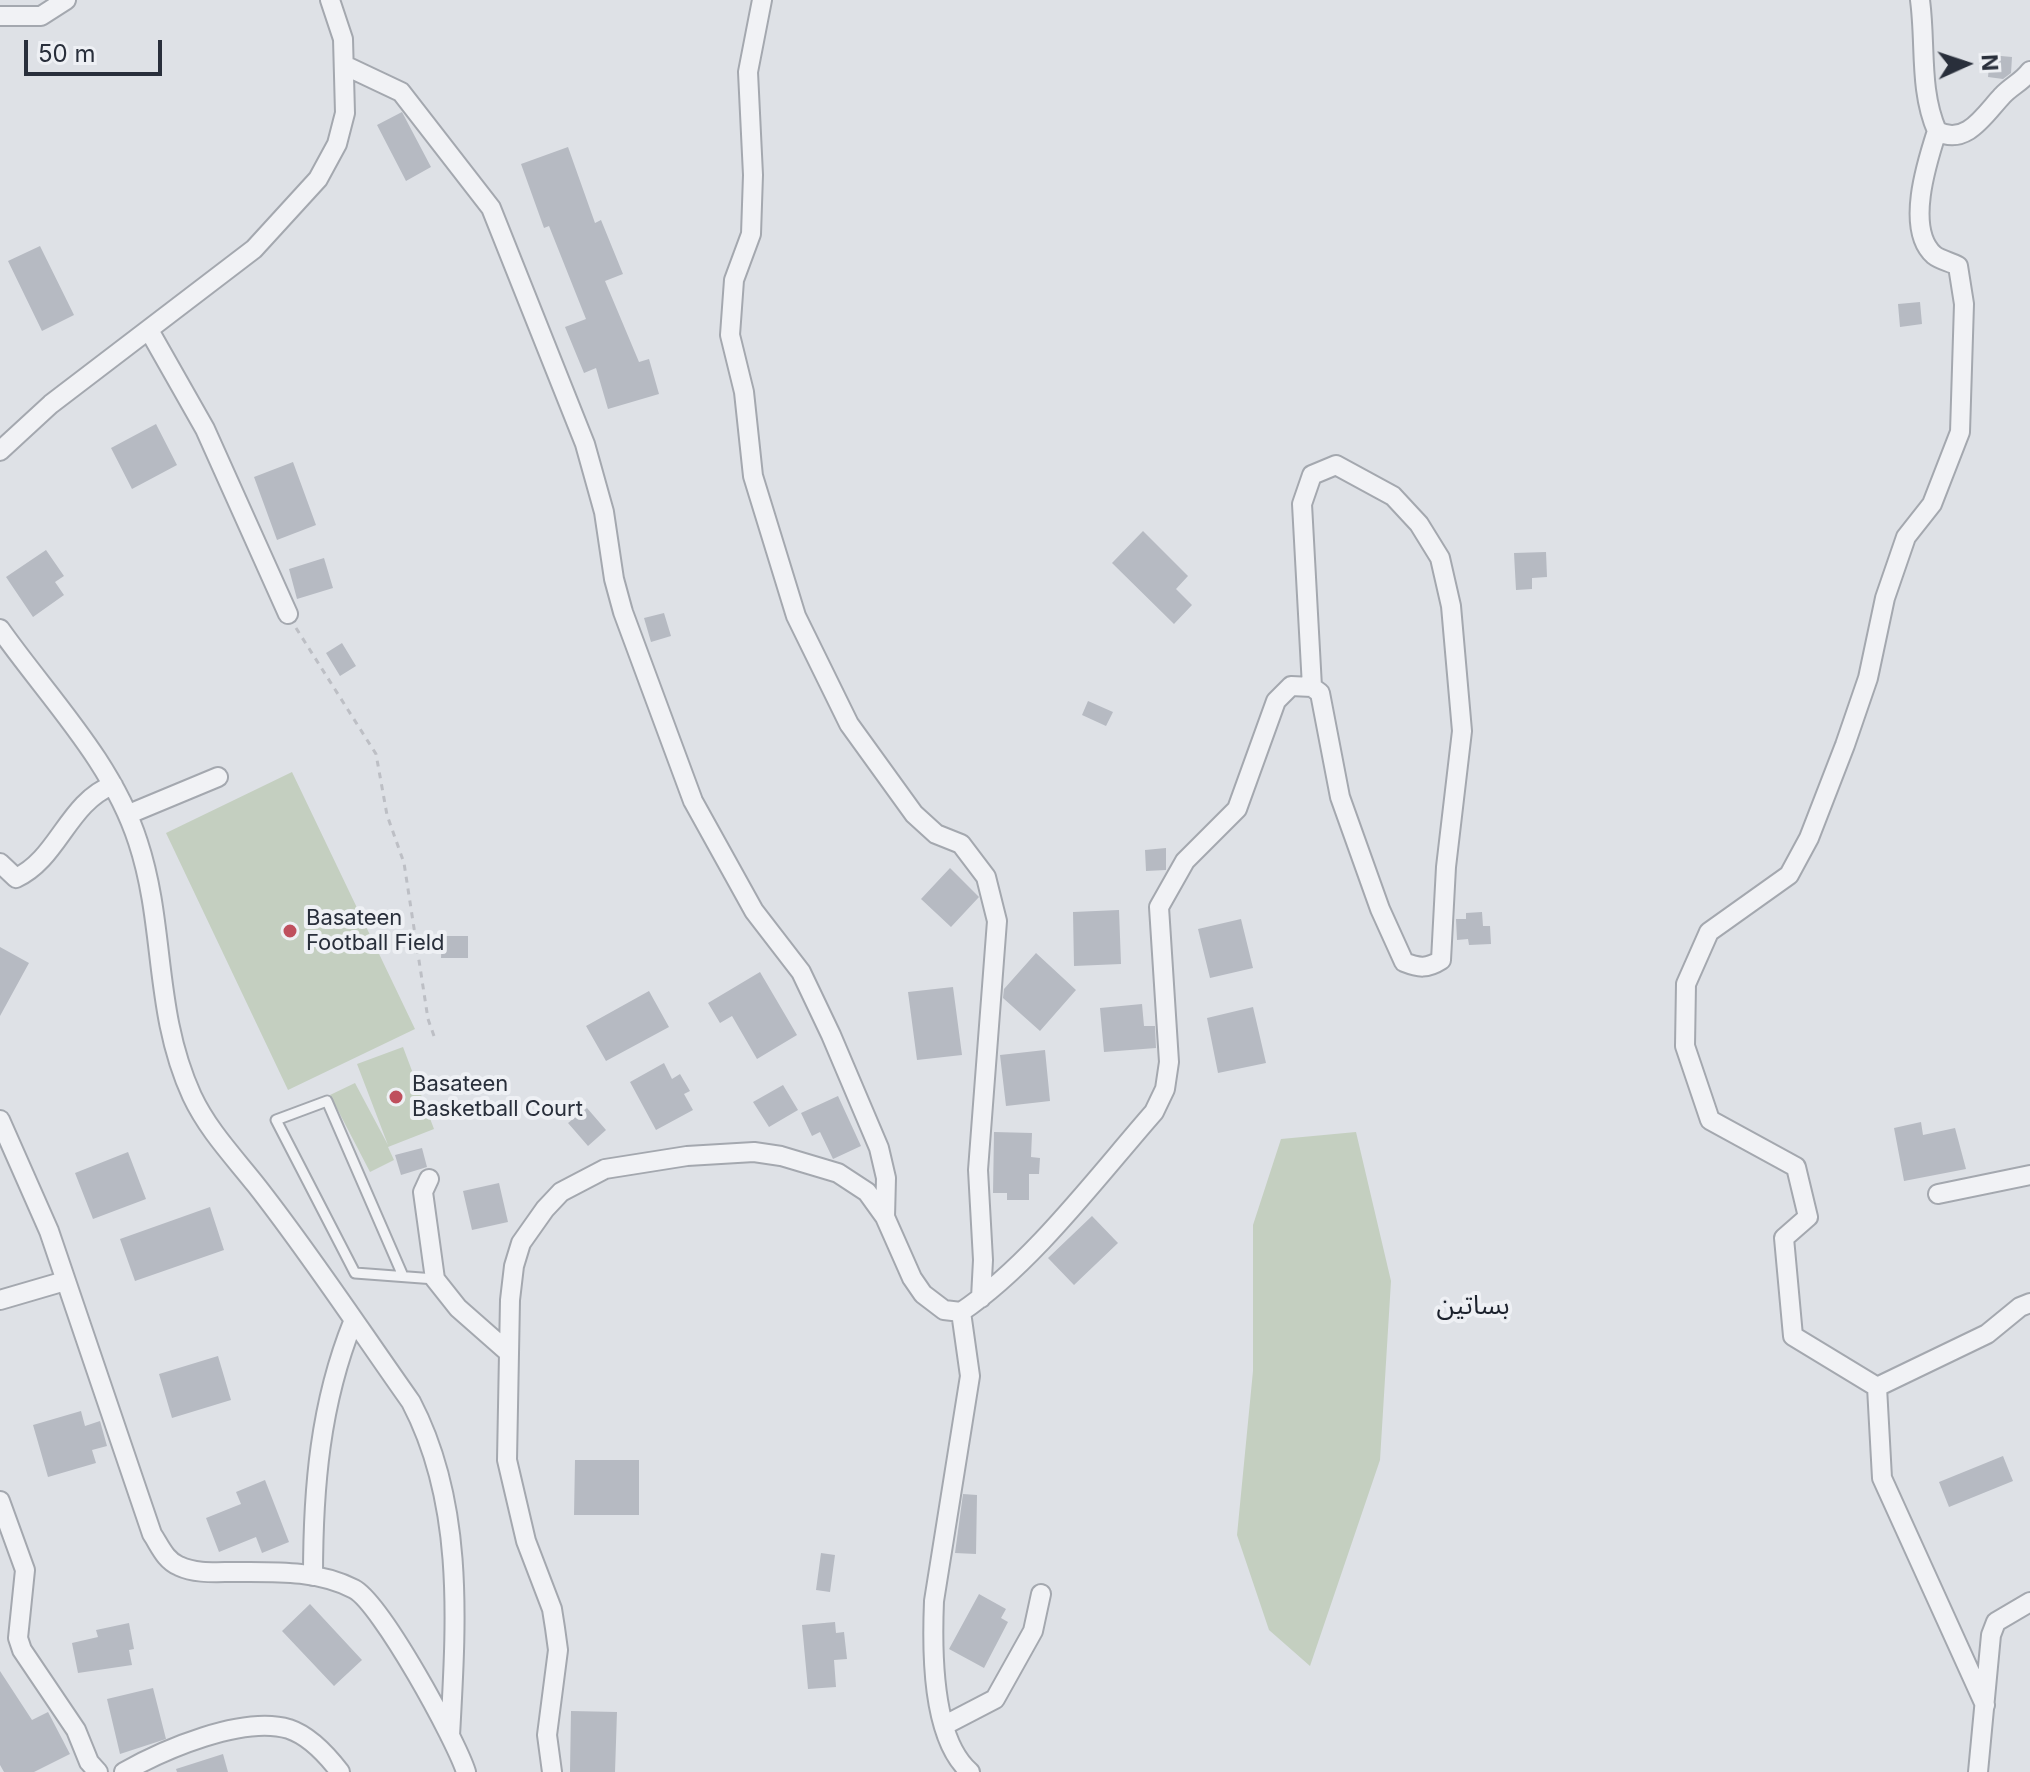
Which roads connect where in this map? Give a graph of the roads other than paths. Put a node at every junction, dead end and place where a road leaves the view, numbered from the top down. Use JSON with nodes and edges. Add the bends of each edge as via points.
{"nodes":[{"id":1,"x":66,"y":0,"type":"edge"},
{"id":2,"x":330,"y":0,"type":"edge"},
{"id":3,"x":762,"y":0,"type":"edge"},
{"id":4,"x":1920,"y":0,"type":"edge"},
{"id":5,"x":0,"y":16,"type":"edge"},
{"id":6,"x":346,"y":66,"type":"junction"},
{"id":7,"x":2030,"y":71,"type":"edge"},
{"id":8,"x":1937,"y":131,"type":"junction"},
{"id":9,"x":150,"y":332,"type":"junction"},
{"id":10,"x":0,"y":451,"type":"edge"},
{"id":11,"x":288,"y":614,"type":"road end"},
{"id":12,"x":0,"y":629,"type":"edge"},
{"id":13,"x":1312,"y":687,"type":"junction"},
{"id":14,"x":218,"y":777,"type":"dead end"},
{"id":15,"x":113,"y":785,"type":"junction"},
{"id":16,"x":129,"y":814,"type":"junction"},
{"id":17,"x":0,"y":863,"type":"edge"},
{"id":18,"x":0,"y":1120,"type":"edge"},
{"id":19,"x":2030,"y":1175,"type":"edge"},
{"id":20,"x":429,"y":1179,"type":"dead end"},
{"id":21,"x":1938,"y":1194,"type":"dead end"},
{"id":22,"x":885,"y":1217,"type":"junction"},
{"id":23,"x":403,"y":1276,"type":"junction"},
{"id":24,"x":435,"y":1279,"type":"junction"},
{"id":25,"x":65,"y":1281,"type":"junction"},
{"id":26,"x":981,"y":1298,"type":"junction"},
{"id":27,"x":0,"y":1300,"type":"edge"},
{"id":28,"x":2030,"y":1303,"type":"edge"},
{"id":29,"x":961,"y":1312,"type":"junction"},
{"id":30,"x":353,"y":1322,"type":"junction"},
{"id":31,"x":508,"y":1352,"type":"junction"},
{"id":32,"x":1877,"y":1387,"type":"junction"},
{"id":33,"x":0,"y":1501,"type":"edge"},
{"id":34,"x":313,"y":1576,"type":"junction"},
{"id":35,"x":1041,"y":1594,"type":"dead end"},
{"id":36,"x":2030,"y":1602,"type":"edge"},
{"id":37,"x":1985,"y":1705,"type":"junction"},
{"id":38,"x":945,"y":1725,"type":"junction"},
{"id":39,"x":450,"y":1736,"type":"junction"},
{"id":40,"x":98,"y":1772,"type":"edge"},
{"id":41,"x":124,"y":1772,"type":"edge"},
{"id":42,"x":340,"y":1772,"type":"edge"},
{"id":43,"x":466,"y":1772,"type":"edge"},
{"id":44,"x":552,"y":1772,"type":"edge"},
{"id":45,"x":970,"y":1772,"type":"edge"},
{"id":46,"x":1978,"y":1772,"type":"edge"}],
"edges":[{"from":1,"to":5,"type":"street","via":[[41,16]]},
{"from":2,"to":6,"type":"street"},
{"from":3,"to":26,"type":"street","via":[[748,72],[751,234],[734,280],[730,335],[744,392],[753,476],[796,616],[849,724],[914,814],[936,834],[961,844],[986,877],[997,921],[978,1170]]},
{"from":4,"to":8,"type":"street","via":[[1923,80]]},
{"from":6,"to":9,"type":"street","via":[[345,113],[337,144],[318,179],[254,249]]},
{"from":6,"to":22,"type":"street","via":[[401,92],[491,208],[585,444],[623,612],[693,801],[747,899],[796,964],[831,1035],[879,1148],[886,1178]]},
{"from":7,"to":8,"type":"street","via":[[1974,129],[1952,135]]},
{"from":8,"to":32,"type":"street","via":[[1921,179],[1921,230],[1934,254],[1958,266],[1964,304],[1960,432],[1932,504],[1906,537],[1885,598],[1868,678],[1809,838],[1789,875],[1709,932],[1686,984],[1685,1046],[1710,1120],[1796,1167],[1808,1217],[1784,1238],[1793,1336]]},
{"from":9,"to":10,"type":"street","via":[[51,404]]},
{"from":9,"to":11,"type":"street","via":[[205,429]]},
{"from":12,"to":15,"type":"street"},
{"from":13,"to":13,"type":"street","via":[[1323,702],[1340,797],[1391,937],[1404,962],[1431,967],[1444,951],[1446,867],[1462,731],[1451,606],[1440,558],[1419,524],[1393,496],[1336,465],[1312,475],[1302,504]]},
{"from":13,"to":26,"type":"street","via":[[1291,686],[1276,701],[1237,809],[1185,861],[1159,907],[1169,1062],[1154,1112],[1048,1233]]},
{"from":14,"to":16,"type":"street"},
{"from":15,"to":16,"type":"street"},
{"from":15,"to":17,"type":"street","via":[[63,826],[33,870],[16,878]]},
{"from":16,"to":30,"type":"street","via":[[147,876],[166,1013],[193,1097]]},
{"from":18,"to":25,"type":"street"},
{"from":19,"to":21,"type":"street"},
{"from":20,"to":24,"type":"street","via":[[423,1192]]},
{"from":22,"to":29,"type":"street","via":[[923,1294],[944,1310]]},
{"from":22,"to":31,"type":"street","via":[[867,1192],[838,1173],[754,1152],[687,1156],[591,1174],[561,1192],[521,1243],[510,1300]]},
{"from":23,"to":23,"type":"lane","via":[[355,1273],[276,1120],[327,1101]]},
{"from":23,"to":24,"type":"lane"},
{"from":24,"to":31,"type":"street","via":[[458,1308]]},
{"from":25,"to":27,"type":"street"},
{"from":25,"to":34,"type":"street","via":[[152,1534],[165,1556],[180,1567],[204,1572]]},
{"from":26,"to":29,"type":"street"},
{"from":28,"to":32,"type":"street","via":[[1987,1334]]},
{"from":29,"to":38,"type":"street","via":[[970,1376],[932,1638]]},
{"from":30,"to":34,"type":"street","via":[[323,1423]]},
{"from":30,"to":39,"type":"street","via":[[427,1431],[445,1494],[452,1550]]},
{"from":31,"to":44,"type":"street","via":[[509,1477],[552,1609],[558,1650],[547,1735]]},
{"from":32,"to":37,"type":"street","via":[[1882,1478]]},
{"from":33,"to":40,"type":"street","via":[[25,1570],[18,1638],[22,1650]]},
{"from":34,"to":39,"type":"street","via":[[359,1591],[420,1679]]},
{"from":35,"to":38,"type":"street","via":[[1033,1631],[995,1699]]},
{"from":36,"to":37,"type":"street","via":[[1996,1622]]},
{"from":37,"to":46,"type":"street"},
{"from":38,"to":45,"type":"street","via":[[952,1750]]},
{"from":39,"to":43,"type":"street"},
{"from":41,"to":42,"type":"street","via":[[195,1740],[270,1727],[307,1738]]}]}
